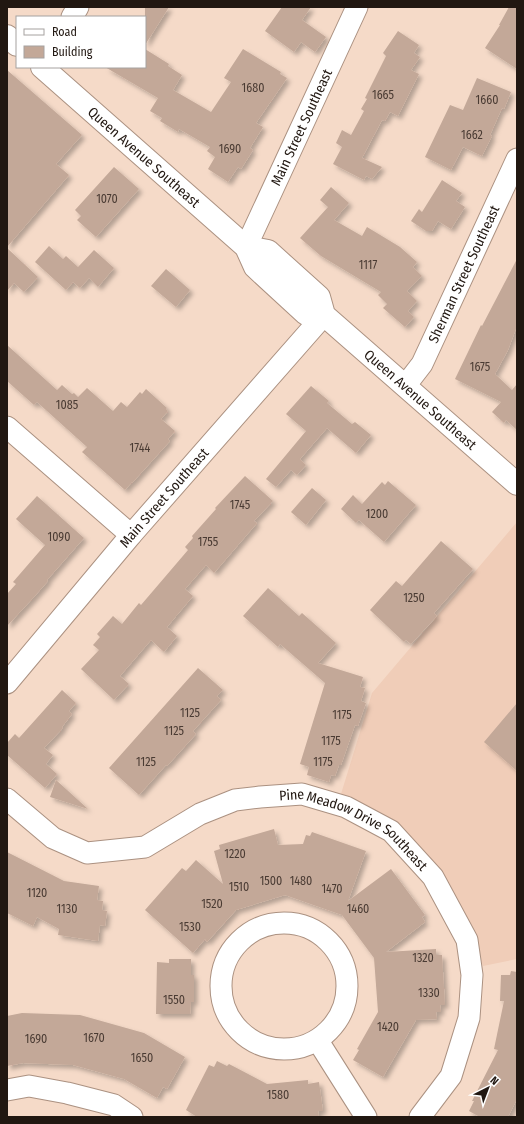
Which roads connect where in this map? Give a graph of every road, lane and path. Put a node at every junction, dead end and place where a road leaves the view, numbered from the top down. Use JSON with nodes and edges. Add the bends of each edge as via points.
{"nodes":[{"id":1,"x":78,"y":7,"type":"edge"},
{"id":2,"x":357,"y":7,"type":"edge"},
{"id":3,"x":73,"y":16,"type":"edge"},
{"id":4,"x":7,"y":36,"type":"edge"},
{"id":5,"x":16,"y":44,"type":"edge"},
{"id":6,"x":43,"y":68,"type":"edge"},
{"id":7,"x":517,"y":159,"type":"edge"},
{"id":8,"x":246,"y":246,"type":"junction"},
{"id":9,"x":324,"y":315,"type":"junction"},
{"id":10,"x":404,"y":386,"type":"junction"},
{"id":11,"x":7,"y":427,"type":"edge"},
{"id":12,"x":517,"y":484,"type":"edge"},
{"id":13,"x":131,"y":535,"type":"junction"},
{"id":14,"x":7,"y":683,"type":"edge"},
{"id":15,"x":7,"y":799,"type":"edge"},
{"id":16,"x":318,"y":1041,"type":"junction"},
{"id":17,"x":7,"y":1090,"type":"edge"},
{"id":18,"x":132,"y":1117,"type":"edge"},
{"id":19,"x":366,"y":1117,"type":"edge"},
{"id":20,"x":420,"y":1117,"type":"edge"}],
"edges":[{"from":1,"to":3,"type":"street"},
{"from":2,"to":8,"type":"street","name":"Main Street Southeast"},
{"from":4,"to":5,"type":"main road"},
{"from":6,"to":8,"type":"main road","name":"Queen Avenue Southeast"},
{"from":7,"to":10,"type":"street","name":"Sherman Street Southeast","via":[[422,364]]},
{"from":8,"to":9,"type":"main road","name":"Queen Avenue Southeast","via":[[268,251],[319,297]]},
{"from":9,"to":10,"type":"main road","name":"Queen Avenue Southeast"},
{"from":9,"to":13,"type":"street","name":"Main Street Southeast"},
{"from":10,"to":12,"type":"main road","name":"Queen Avenue Southeast"},
{"from":11,"to":13,"type":"street"},
{"from":13,"to":14,"type":"street","name":"Main Street Southeast"},
{"from":15,"to":20,"type":"street","name":"Pine Meadow Drive Southeast","via":[[53,838],[87,853],[145,847],[200,814],[235,800],[302,794],[346,807],[391,832],[432,877],[467,940],[472,975],[469,1018],[450,1076]]},
{"from":16,"to":16,"type":"street","via":[[291,1050],[263,1047],[239,1032],[224,1007],[220,979],[230,952],[250,932],[276,923],[305,926],[329,941],[337,953],[344,965],[348,994],[338,1021]]},
{"from":16,"to":19,"type":"street"},
{"from":17,"to":18,"type":"street","via":[[29,1086],[67,1093],[114,1105]]}]}
